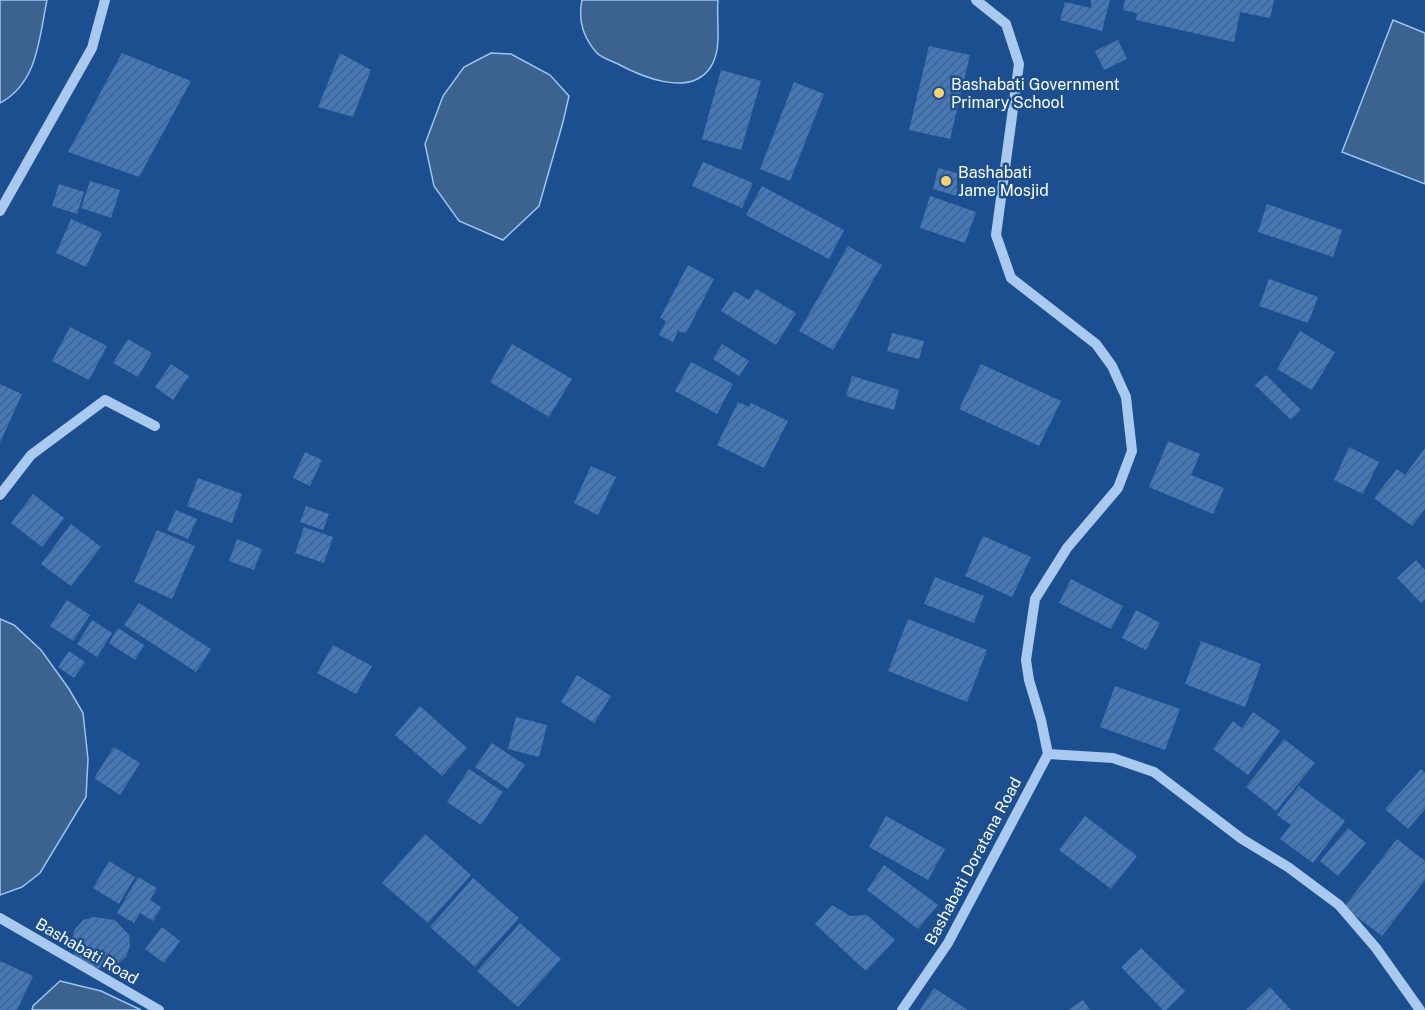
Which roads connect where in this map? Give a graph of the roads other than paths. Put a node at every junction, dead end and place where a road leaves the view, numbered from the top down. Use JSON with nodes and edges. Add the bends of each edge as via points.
{"nodes":[{"id":1,"x":105,"y":0,"type":"edge"},
{"id":2,"x":976,"y":0,"type":"edge"},
{"id":3,"x":0,"y":211,"type":"edge"},
{"id":4,"x":156,"y":426,"type":"dead end"},
{"id":5,"x":0,"y":495,"type":"edge"},
{"id":6,"x":1048,"y":754,"type":"junction"},
{"id":7,"x":0,"y":918,"type":"edge"},
{"id":8,"x":159,"y":1010,"type":"edge"},
{"id":9,"x":902,"y":1010,"type":"edge"},
{"id":10,"x":1420,"y":1010,"type":"edge"}],
"edges":[{"from":1,"to":3,"type":"street","via":[[92,48]]},
{"from":2,"to":6,"type":"street","via":[[1006,24],[1019,64],[996,235],[999,246],[1011,278],[1096,344],[1112,366],[1126,397],[1132,451],[1118,488],[1067,548],[1035,599],[1026,660]]},
{"from":4,"to":5,"type":"street","via":[[105,400],[31,455]]},
{"from":6,"to":9,"type":"street","name":"Bashabati Doratana Road","via":[[948,943]]},
{"from":6,"to":10,"type":"street","via":[[1113,758],[1154,772],[1242,839],[1339,905],[1376,948]]},
{"from":7,"to":8,"type":"street","name":"Bashabati Road"}]}
